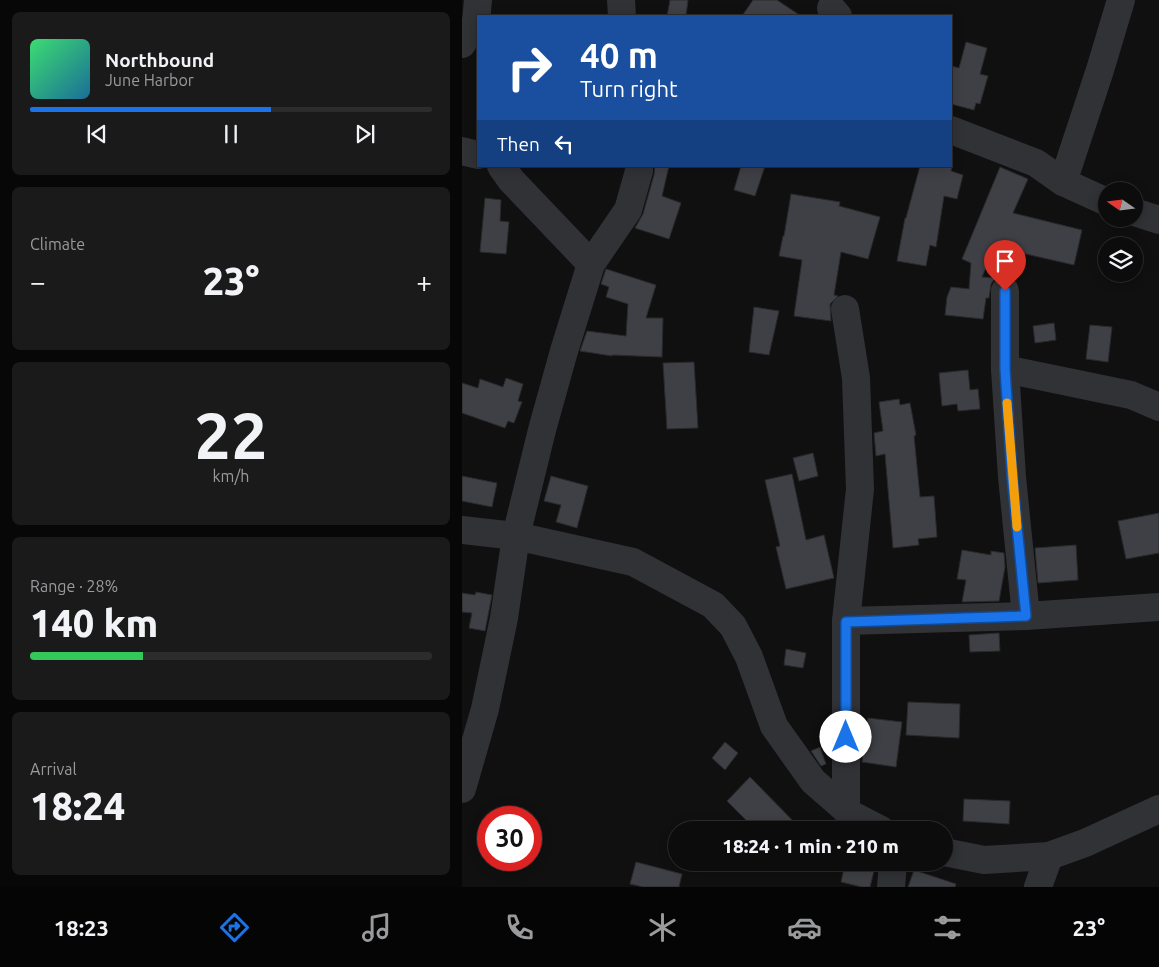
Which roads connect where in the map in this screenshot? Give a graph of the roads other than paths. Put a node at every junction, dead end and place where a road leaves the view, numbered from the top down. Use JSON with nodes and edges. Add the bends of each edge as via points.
{"nodes":[{"id":1,"x":621,"y":0,"type":"edge"},
{"id":2,"x":1121,"y":0,"type":"edge"},
{"id":3,"x":622,"y":15,"type":"edge"},
{"id":4,"x":472,"y":22,"type":"edge"},
{"id":5,"x":477,"y":45,"type":"edge"},
{"id":6,"x":952,"y":130,"type":"edge"},
{"id":7,"x":462,"y":151,"type":"edge"},
{"id":8,"x":477,"y":155,"type":"edge"},
{"id":9,"x":502,"y":167,"type":"edge"},
{"id":10,"x":639,"y":167,"type":"edge"},
{"id":11,"x":1063,"y":182,"type":"junction"},
{"id":12,"x":1098,"y":198,"type":"edge"},
{"id":13,"x":1143,"y":215,"type":"edge"},
{"id":14,"x":1158,"y":220,"type":"edge"},
{"id":15,"x":591,"y":264,"type":"junction"},
{"id":16,"x":1005,"y":291,"type":"dead end"},
{"id":17,"x":845,"y":309,"type":"dead end"},
{"id":18,"x":1005,"y":369,"type":"junction"},
{"id":19,"x":1158,"y":407,"type":"edge"},
{"id":20,"x":462,"y":530,"type":"edge"},
{"id":21,"x":516,"y":536,"type":"junction"},
{"id":22,"x":1158,"y":607,"type":"edge"},
{"id":23,"x":1026,"y":616,"type":"junction"},
{"id":24,"x":846,"y":622,"type":"junction"},
{"id":25,"x":462,"y":789,"type":"edge"},
{"id":26,"x":1158,"y":809,"type":"edge"},
{"id":27,"x":846,"y":810,"type":"junction"},
{"id":28,"x":864,"y":821,"type":"edge"},
{"id":29,"x":953,"y":854,"type":"edge"},
{"id":30,"x":1049,"y":856,"type":"junction"},
{"id":31,"x":892,"y":871,"type":"edge"},
{"id":32,"x":891,"y":887,"type":"edge"},
{"id":33,"x":1038,"y":887,"type":"edge"}],
"edges":[{"from":1,"to":3,"type":"street"},
{"from":2,"to":11,"type":"street"},
{"from":4,"to":5,"type":"street"},
{"from":6,"to":11,"type":"street","via":[[1036,164]]},
{"from":7,"to":8,"type":"street"},
{"from":9,"to":15,"type":"street"},
{"from":10,"to":15,"type":"street","via":[[628,210]]},
{"from":11,"to":12,"type":"street"},
{"from":13,"to":14,"type":"street"},
{"from":15,"to":21,"type":"street","via":[[542,430]]},
{"from":16,"to":18,"type":"street"},
{"from":17,"to":24,"type":"street","via":[[856,378],[860,488]]},
{"from":18,"to":19,"type":"street","via":[[1131,395]]},
{"from":18,"to":23,"type":"street"},
{"from":20,"to":21,"type":"street"},
{"from":21,"to":25,"type":"street","via":[[487,700]]},
{"from":21,"to":27,"type":"street","via":[[633,562],[713,605],[733,626],[749,657],[774,726],[813,781]]},
{"from":22,"to":23,"type":"street"},
{"from":23,"to":24,"type":"street"},
{"from":24,"to":27,"type":"street"},
{"from":26,"to":30,"type":"street"},
{"from":27,"to":28,"type":"street"},
{"from":29,"to":30,"type":"street","via":[[984,860]]},
{"from":30,"to":33,"type":"street"},
{"from":31,"to":32,"type":"street"}]}
